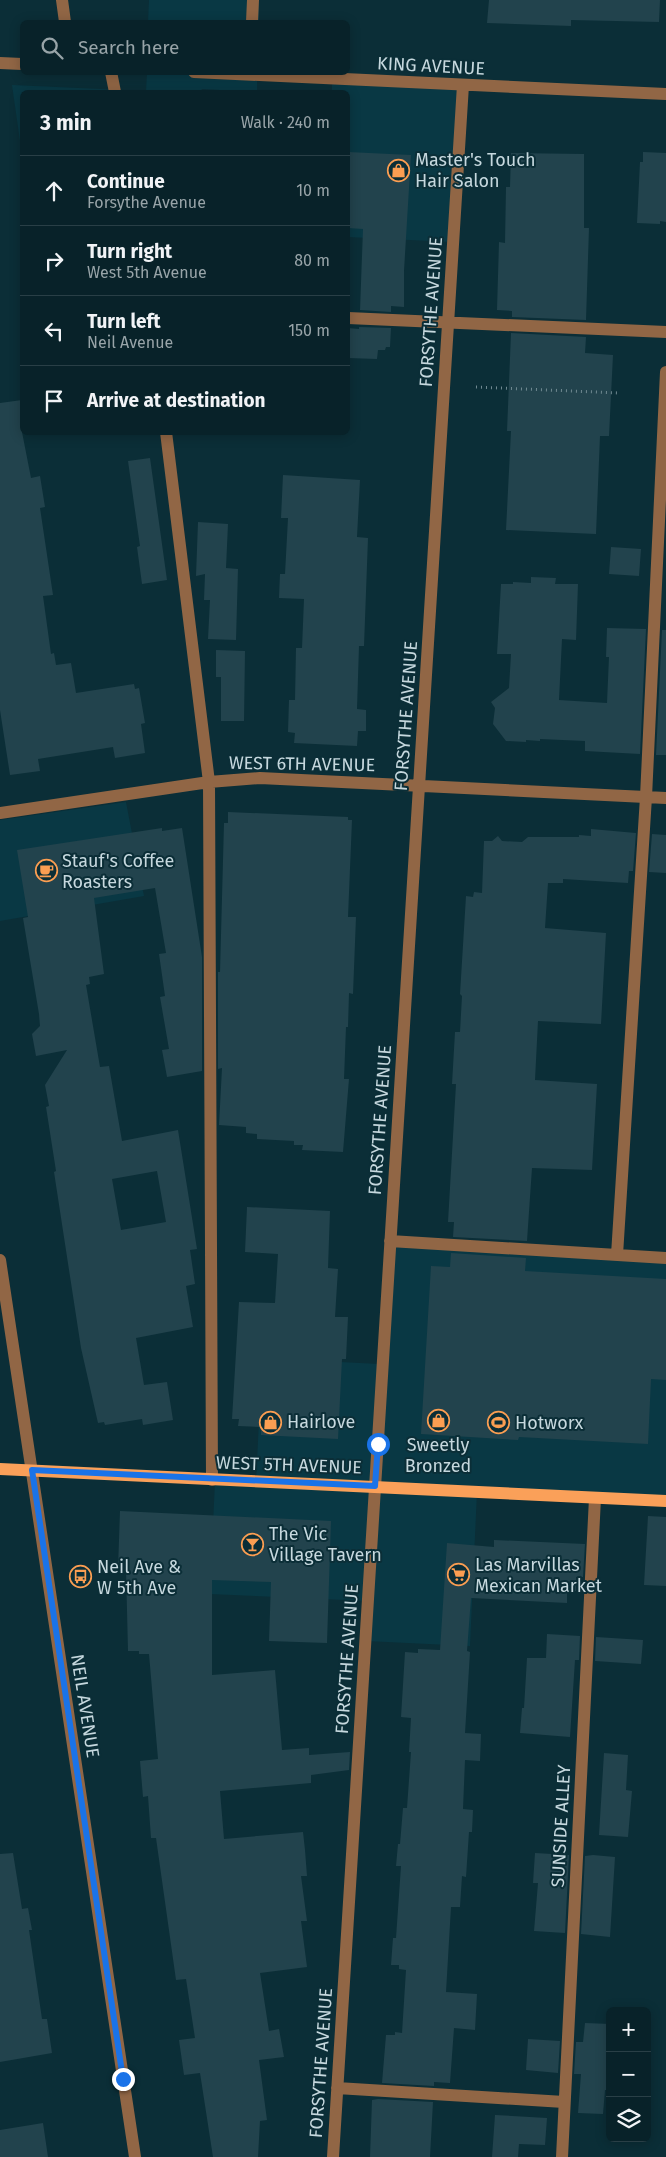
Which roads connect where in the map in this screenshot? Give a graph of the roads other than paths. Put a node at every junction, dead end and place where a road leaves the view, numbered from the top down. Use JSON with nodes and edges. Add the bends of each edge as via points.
{"nodes":[{"id":1,"x":62,"y":0,"type":"edge"},
{"id":2,"x":253,"y":0,"type":"edge"},
{"id":3,"x":65,"y":20,"type":"edge"},
{"id":4,"x":252,"y":20,"type":"edge"},
{"id":5,"x":0,"y":63,"type":"edge"},
{"id":6,"x":20,"y":64,"type":"edge"},
{"id":7,"x":112,"y":75,"type":"edge"},
{"id":8,"x":268,"y":75,"type":"edge"},
{"id":9,"x":463,"y":85,"type":"junction"},
{"id":10,"x":115,"y":90,"type":"edge"},
{"id":11,"x":666,"y":94,"type":"edge"},
{"id":12,"x":350,"y":318,"type":"edge"},
{"id":13,"x":448,"y":322,"type":"junction"},
{"id":14,"x":666,"y":332,"type":"edge"},
{"id":15,"x":666,"y":372,"type":"edge"},
{"id":16,"x":166,"y":435,"type":"edge"},
{"id":17,"x":209,"y":782,"type":"junction"},
{"id":18,"x":419,"y":784,"type":"junction"},
{"id":19,"x":646,"y":797,"type":"junction"},
{"id":20,"x":666,"y":798,"type":"edge"},
{"id":21,"x":0,"y":813,"type":"edge"},
{"id":22,"x":390,"y":1242,"type":"junction"},
{"id":23,"x":617,"y":1255,"type":"junction"},
{"id":24,"x":666,"y":1258,"type":"edge"},
{"id":25,"x":0,"y":1260,"type":"edge"},
{"id":26,"x":0,"y":1469,"type":"edge"},
{"id":27,"x":32,"y":1470,"type":"junction"},
{"id":28,"x":212,"y":1480,"type":"junction"},
{"id":29,"x":375,"y":1486,"type":"junction"},
{"id":30,"x":595,"y":1498,"type":"junction"},
{"id":31,"x":666,"y":1501,"type":"edge"},
{"id":32,"x":337,"y":2088,"type":"junction"},
{"id":33,"x":564,"y":2102,"type":"junction"},
{"id":34,"x":135,"y":2157,"type":"edge"},
{"id":35,"x":333,"y":2157,"type":"edge"},
{"id":36,"x":562,"y":2157,"type":"edge"}],
"edges":[{"from":1,"to":3,"type":"street"},
{"from":2,"to":4,"type":"street"},
{"from":5,"to":6,"type":"street"},
{"from":7,"to":10,"type":"street"},
{"from":8,"to":9,"type":"street","name":"KING AVENUE"},
{"from":9,"to":11,"type":"street","name":"KING AVENUE"},
{"from":9,"to":13,"type":"street","name":"FORSYTHE AVENUE"},
{"from":12,"to":13,"type":"street"},
{"from":13,"to":14,"type":"street"},
{"from":13,"to":18,"type":"street","name":"FORSYTHE AVENUE"},
{"from":15,"to":19,"type":"street"},
{"from":16,"to":17,"type":"street"},
{"from":17,"to":18,"type":"street","name":"WEST 6TH AVENUE","via":[[260,778]]},
{"from":17,"to":21,"type":"street","name":"WEST 6TH AVENUE"},
{"from":17,"to":28,"type":"street"},
{"from":18,"to":19,"type":"street","name":"WEST 6TH AVENUE"},
{"from":18,"to":22,"type":"street","name":"FORSYTHE AVENUE"},
{"from":19,"to":20,"type":"street","name":"WEST 6TH AVENUE"},
{"from":19,"to":23,"type":"street"},
{"from":22,"to":23,"type":"street"},
{"from":22,"to":29,"type":"street","name":"FORSYTHE AVENUE"},
{"from":23,"to":24,"type":"street"},
{"from":25,"to":27,"type":"street","name":"NEIL AVENUE"},
{"from":26,"to":27,"type":"main road","name":"WEST 5TH AVENUE"},
{"from":27,"to":28,"type":"main road","name":"WEST 5TH AVENUE"},
{"from":27,"to":34,"type":"street","name":"NEIL AVENUE"},
{"from":28,"to":29,"type":"main road","name":"WEST 5TH AVENUE"},
{"from":29,"to":30,"type":"main road","name":"WEST 5TH AVENUE"},
{"from":29,"to":32,"type":"street","name":"FORSYTHE AVENUE"},
{"from":30,"to":31,"type":"main road","name":"WEST 5TH AVENUE"},
{"from":30,"to":33,"type":"street","name":"SUNSIDE ALLEY"},
{"from":32,"to":33,"type":"street"},
{"from":32,"to":35,"type":"street","name":"FORSYTHE AVENUE"},
{"from":33,"to":36,"type":"street","name":"SUNSIDE ALLEY"}]}
